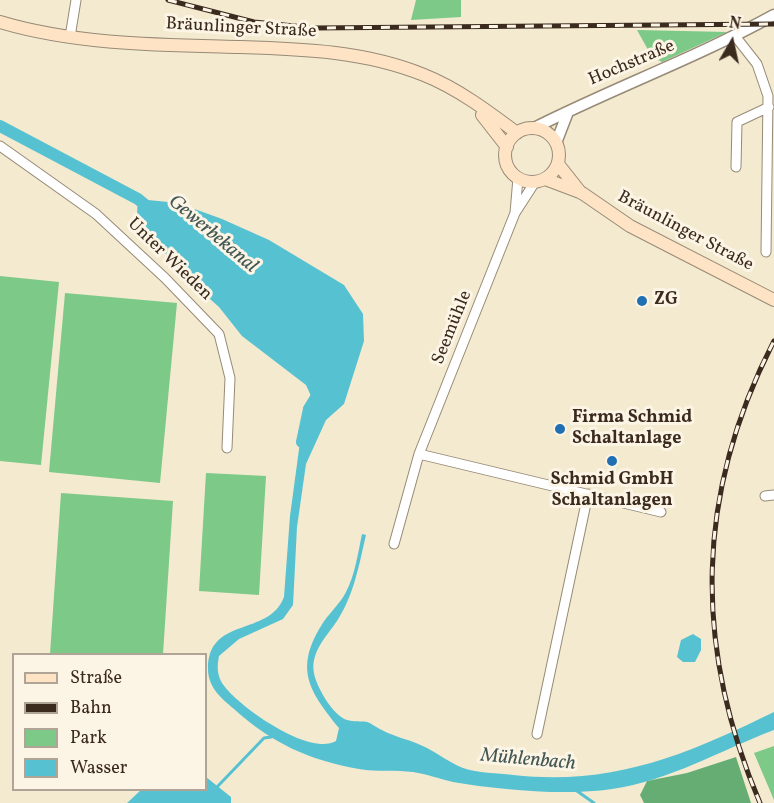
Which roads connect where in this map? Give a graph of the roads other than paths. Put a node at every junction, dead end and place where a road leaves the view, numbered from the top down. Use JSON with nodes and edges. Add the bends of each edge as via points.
{"nodes":[{"id":1,"x":76,"y":0,"type":"edge"},
{"id":2,"x":774,"y":15,"type":"edge"},
{"id":3,"x":0,"y":22,"type":"edge"},
{"id":4,"x":735,"y":36,"type":"junction"},
{"id":5,"x":70,"y":37,"type":"junction"},
{"id":6,"x":472,"y":104,"type":"junction"},
{"id":7,"x":769,"y":107,"type":"junction"},
{"id":8,"x":568,"y":112,"type":"junction"},
{"id":9,"x":534,"y":128,"type":"junction"},
{"id":10,"x":517,"y":133,"type":"junction"},
{"id":11,"x":556,"y":143,"type":"junction"},
{"id":12,"x":0,"y":146,"type":"edge"},
{"id":13,"x":507,"y":147,"type":"junction"},
{"id":14,"x":558,"y":164,"type":"junction"},
{"id":15,"x":736,"y":168,"type":"dead end"},
{"id":16,"x":518,"y":178,"type":"junction"},
{"id":17,"x":540,"y":181,"type":"junction"},
{"id":18,"x":582,"y":194,"type":"junction"},
{"id":19,"x":515,"y":213,"type":"junction"},
{"id":20,"x":766,"y":252,"type":"dead end"},
{"id":21,"x":774,"y":300,"type":"edge"},
{"id":22,"x":227,"y":447,"type":"dead end"},
{"id":23,"x":419,"y":454,"type":"junction"},
{"id":24,"x":588,"y":494,"type":"junction"},
{"id":25,"x":661,"y":512,"type":"dead end"},
{"id":26,"x":394,"y":544,"type":"dead end"},
{"id":27,"x":537,"y":734,"type":"dead end"}],
"edges":[{"from":1,"to":5,"type":"street"},
{"from":2,"to":4,"type":"street","name":"Hochstraße"},
{"from":3,"to":5,"type":"main road","name":"Bräunlinger Straße"},
{"from":4,"to":7,"type":"street","via":[[764,78]]},
{"from":4,"to":8,"type":"street","name":"Hochstraße"},
{"from":5,"to":6,"type":"main road","name":"Bräunlinger Straße","via":[[353,55],[426,76]]},
{"from":6,"to":10,"type":"main road"},
{"from":6,"to":13,"type":"main road"},
{"from":7,"to":15,"type":"street","via":[[737,122]]},
{"from":7,"to":20,"type":"street"},
{"from":8,"to":9,"type":"street","name":"Hochstraße"},
{"from":8,"to":11,"type":"street"},
{"from":9,"to":10,"type":"main road"},
{"from":9,"to":11,"type":"main road","via":[[547,133]]},
{"from":10,"to":13,"type":"main road"},
{"from":11,"to":14,"type":"main road"},
{"from":12,"to":22,"type":"street","name":"Unter Wieden","via":[[96,213],[219,334],[230,378]]},
{"from":13,"to":16,"type":"main road","via":[[507,164]]},
{"from":14,"to":17,"type":"main road"},
{"from":14,"to":18,"type":"main road","name":"Bräunlinger Straße"},
{"from":16,"to":17,"type":"main road"},
{"from":16,"to":19,"type":"street","name":"Seemühle"},
{"from":17,"to":18,"type":"main road","name":"Bräunlinger Straße"},
{"from":17,"to":19,"type":"street","name":"Seemühle"},
{"from":18,"to":21,"type":"main road","name":"Bräunlinger Straße","via":[[630,226]]},
{"from":19,"to":23,"type":"street","name":"Seemühle"},
{"from":23,"to":24,"type":"street"},
{"from":23,"to":26,"type":"street","name":"Seemühle"},
{"from":24,"to":25,"type":"street"},
{"from":24,"to":27,"type":"street"}]}
